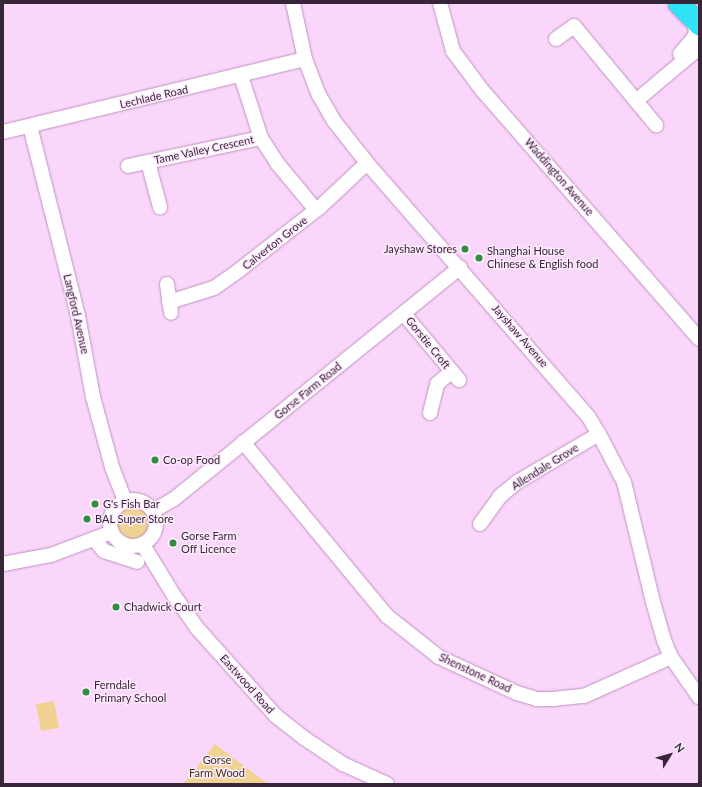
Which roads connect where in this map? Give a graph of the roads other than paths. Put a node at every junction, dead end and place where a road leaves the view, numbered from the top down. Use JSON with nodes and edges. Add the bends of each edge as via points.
{"nodes":[{"id":1,"x":293,"y":3,"type":"edge"},
{"id":2,"x":440,"y":3,"type":"edge"},
{"id":3,"x":689,"y":13,"type":"edge"},
{"id":4,"x":556,"y":39,"type":"dead end"},
{"id":5,"x":699,"y":48,"type":"edge"},
{"id":6,"x":305,"y":59,"type":"junction"},
{"id":7,"x":677,"y":66,"type":"junction"},
{"id":8,"x":241,"y":76,"type":"junction"},
{"id":9,"x":637,"y":100,"type":"junction"},
{"id":10,"x":656,"y":125,"type":"dead end"},
{"id":11,"x":30,"y":126,"type":"junction"},
{"id":12,"x":3,"y":132,"type":"edge"},
{"id":13,"x":261,"y":138,"type":"junction"},
{"id":14,"x":148,"y":162,"type":"junction"},
{"id":15,"x":367,"y":163,"type":"junction"},
{"id":16,"x":128,"y":166,"type":"dead end"},
{"id":17,"x":160,"y":207,"type":"dead end"},
{"id":18,"x":316,"y":210,"type":"junction"},
{"id":19,"x":460,"y":267,"type":"junction"},
{"id":20,"x":167,"y":284,"type":"dead end"},
{"id":21,"x":404,"y":314,"type":"junction"},
{"id":22,"x":699,"y":339,"type":"edge"},
{"id":23,"x":430,"y":414,"type":"dead end"},
{"id":24,"x":599,"y":434,"type":"junction"},
{"id":25,"x":243,"y":442,"type":"junction"},
{"id":26,"x":125,"y":501,"type":"junction"},
{"id":27,"x":153,"y":511,"type":"junction"},
{"id":28,"x":480,"y":524,"type":"dead end"},
{"id":29,"x":112,"y":532,"type":"junction"},
{"id":30,"x":95,"y":540,"type":"junction"},
{"id":31,"x":143,"y":544,"type":"junction"},
{"id":32,"x":137,"y":562,"type":"dead end"},
{"id":33,"x":3,"y":564,"type":"edge"},
{"id":34,"x":671,"y":657,"type":"junction"},
{"id":35,"x":699,"y":697,"type":"edge"},
{"id":36,"x":387,"y":784,"type":"edge"}],
"edges":[{"from":1,"to":6,"type":"street","name":"Jayshaw Avenue"},
{"from":2,"to":22,"type":"street","name":"Waddington Avenue","via":[[453,51],[482,90]]},
{"from":3,"to":7,"type":"street","via":[[696,29],[695,36],[679,54]]},
{"from":4,"to":9,"type":"street","via":[[574,26]]},
{"from":5,"to":7,"type":"street"},
{"from":6,"to":8,"type":"street","name":"Lechlade Road"},
{"from":6,"to":15,"type":"street","name":"Jayshaw Avenue","via":[[319,95],[334,121]]},
{"from":7,"to":9,"type":"street"},
{"from":8,"to":11,"type":"street","name":"Lechlade Road"},
{"from":8,"to":13,"type":"street","name":"Tame Valley Crescent"},
{"from":9,"to":10,"type":"street"},
{"from":11,"to":12,"type":"street","name":"Lechlade Road"},
{"from":11,"to":26,"type":"street","name":"Langford Avenue","via":[[78,316],[93,397],[112,467]]},
{"from":13,"to":14,"type":"street","name":"Tame Valley Crescent"},
{"from":13,"to":18,"type":"street","name":"Tame Valley Crescent","via":[[277,163]]},
{"from":14,"to":16,"type":"street","name":"Tame Valley Crescent"},
{"from":14,"to":17,"type":"street","name":"Tame Valley Crescent"},
{"from":15,"to":18,"type":"street","name":"Calverton Grove"},
{"from":15,"to":19,"type":"street","name":"Jayshaw Avenue"},
{"from":18,"to":20,"type":"street","name":"Calverton Grove","via":[[214,288],[170,307]]},
{"from":19,"to":21,"type":"street","name":"Gorse Farm Road"},
{"from":19,"to":24,"type":"street","name":"Jayshaw Avenue","via":[[588,416]]},
{"from":21,"to":23,"type":"street","name":"Gorstie Croft","via":[[455,376],[437,384]]},
{"from":21,"to":25,"type":"street","name":"Gorse Farm Road"},
{"from":24,"to":28,"type":"street","name":"Allendale Grove","via":[[517,482],[500,496]]},
{"from":24,"to":34,"type":"street","name":"Jayshaw Avenue","via":[[624,482],[653,602]]},
{"from":25,"to":27,"type":"street","name":"Gorse Farm Road","via":[[174,499]]},
{"from":25,"to":34,"type":"street","name":"Shenstone Road","via":[[387,616],[438,657],[517,693],[537,699],[584,696]]},
{"from":26,"to":27,"type":"street","via":[[136,500],[146,503]]},
{"from":26,"to":29,"type":"street","via":[[111,517]]},
{"from":27,"to":31,"type":"street","via":[[156,518],[155,530]]},
{"from":29,"to":30,"type":"street"},
{"from":29,"to":31,"type":"street","via":[[125,545]]},
{"from":30,"to":32,"type":"street","via":[[104,551]]},
{"from":30,"to":33,"type":"street","via":[[51,555]]},
{"from":31,"to":36,"type":"street","name":"Eastwood Road","via":[[197,628],[276,716],[343,764]]},
{"from":34,"to":35,"type":"street","name":"Jayshaw Avenue"}]}
